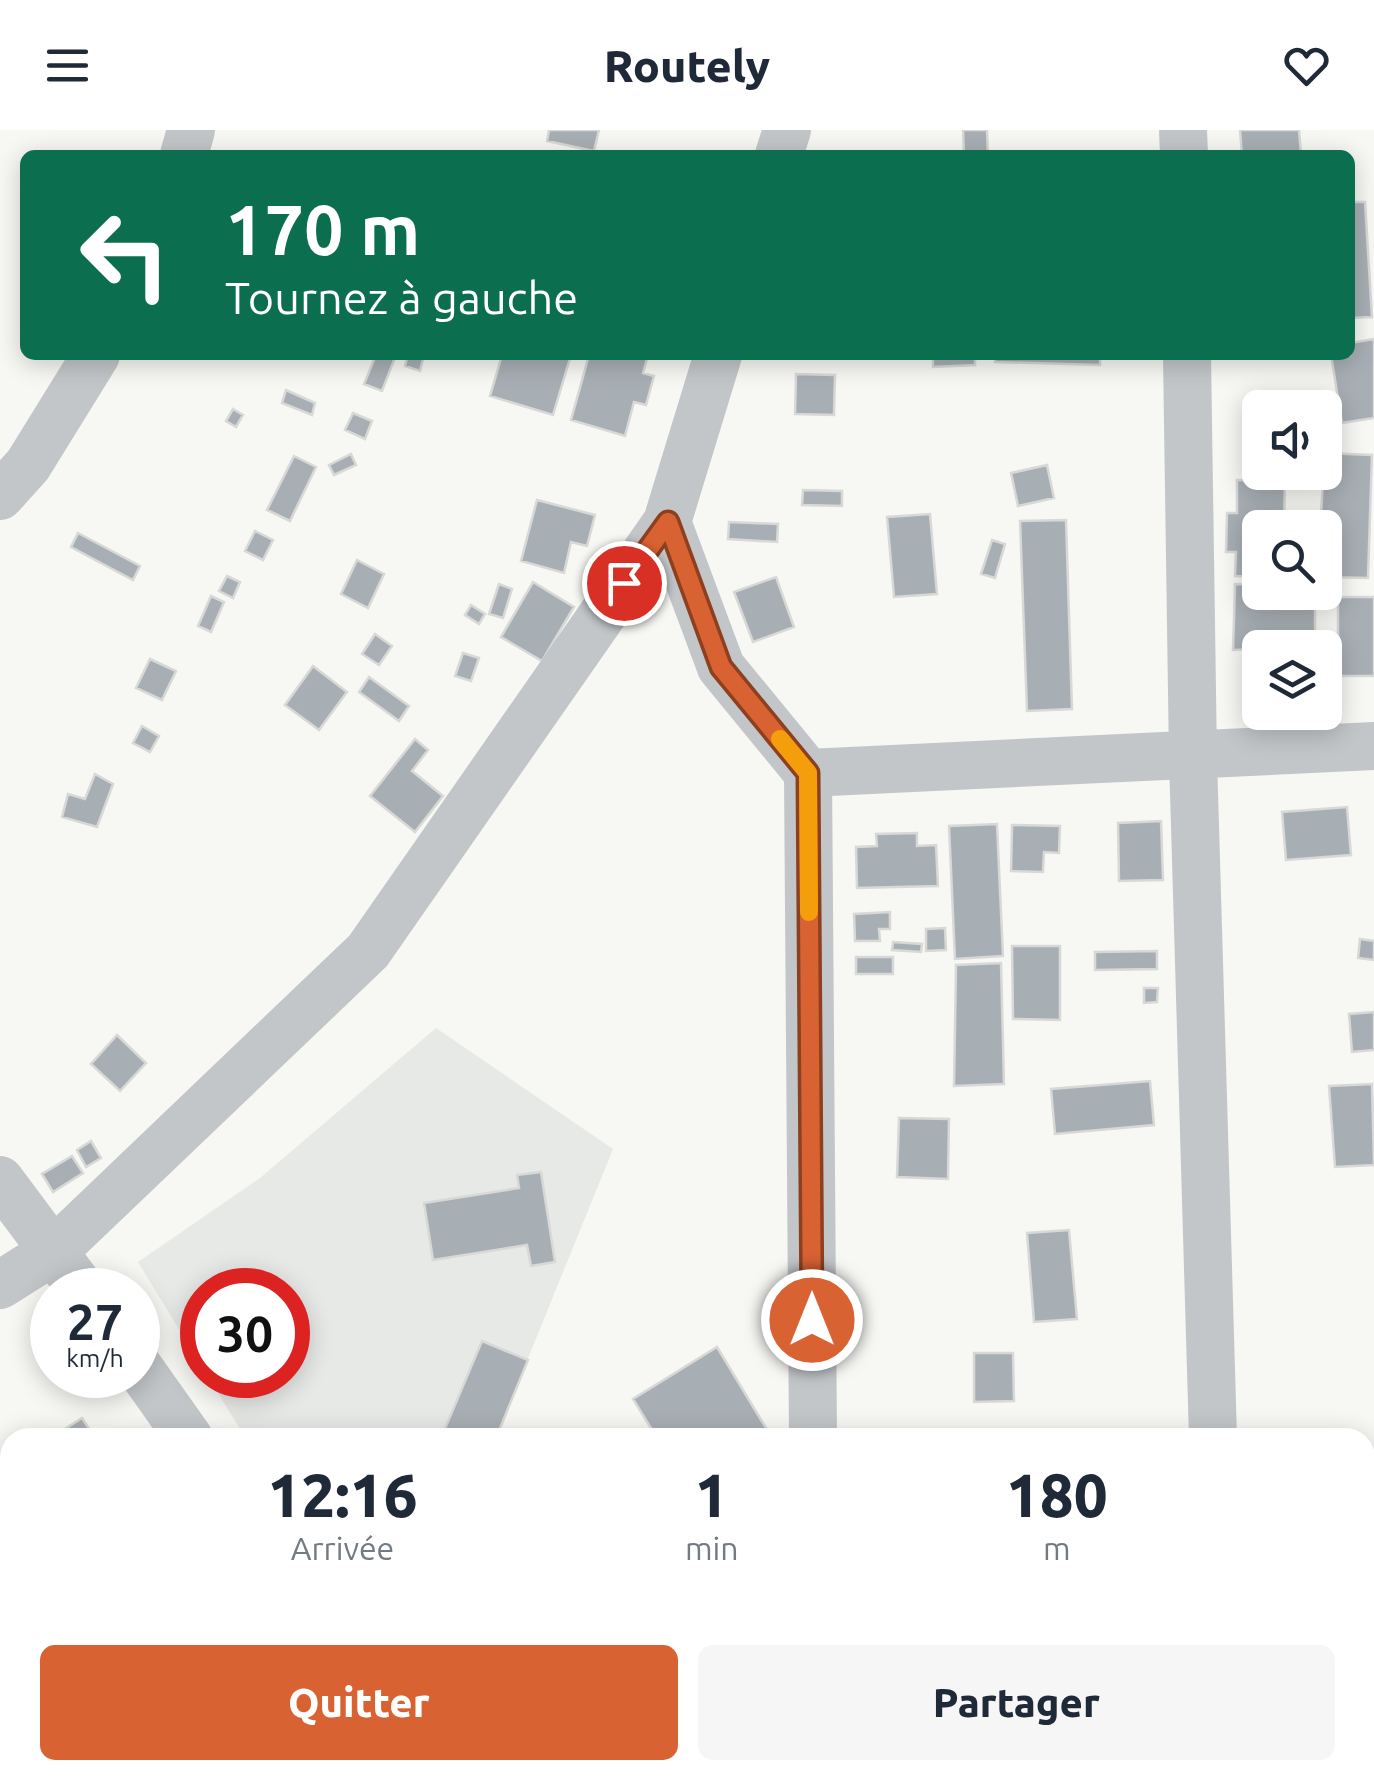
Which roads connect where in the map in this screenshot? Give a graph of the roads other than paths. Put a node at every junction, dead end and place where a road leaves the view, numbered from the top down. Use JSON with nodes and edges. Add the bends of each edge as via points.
{"nodes":[{"id":1,"x":93,"y":360,"type":"edge"},
{"id":2,"x":717,"y":360,"type":"edge"},
{"id":3,"x":1186,"y":360,"type":"edge"},
{"id":4,"x":0,"y":496,"type":"edge"},
{"id":5,"x":668,"y":522,"type":"junction"},
{"id":6,"x":1374,"y":746,"type":"edge"},
{"id":7,"x":1192,"y":758,"type":"junction"},
{"id":8,"x":808,"y":773,"type":"junction"},
{"id":9,"x":0,"y":1180,"type":"edge"},
{"id":10,"x":54,"y":1250,"type":"junction"},
{"id":11,"x":67,"y":1268,"type":"edge"},
{"id":12,"x":0,"y":1285,"type":"edge"},
{"id":13,"x":160,"y":1397,"type":"edge"},
{"id":14,"x":182,"y":1428,"type":"edge"},
{"id":15,"x":813,"y":1428,"type":"edge"},
{"id":16,"x":1213,"y":1428,"type":"edge"}],
"edges":[{"from":1,"to":4,"type":"street","via":[[28,465]]},
{"from":2,"to":5,"type":"street"},
{"from":3,"to":7,"type":"street"},
{"from":5,"to":8,"type":"street","via":[[721,667]]},
{"from":5,"to":10,"type":"street","via":[[368,950]]},
{"from":6,"to":7,"type":"street"},
{"from":7,"to":8,"type":"street"},
{"from":7,"to":16,"type":"street"},
{"from":8,"to":15,"type":"street"},
{"from":9,"to":10,"type":"street"},
{"from":10,"to":11,"type":"street"},
{"from":10,"to":12,"type":"street"},
{"from":13,"to":14,"type":"street"}]}
